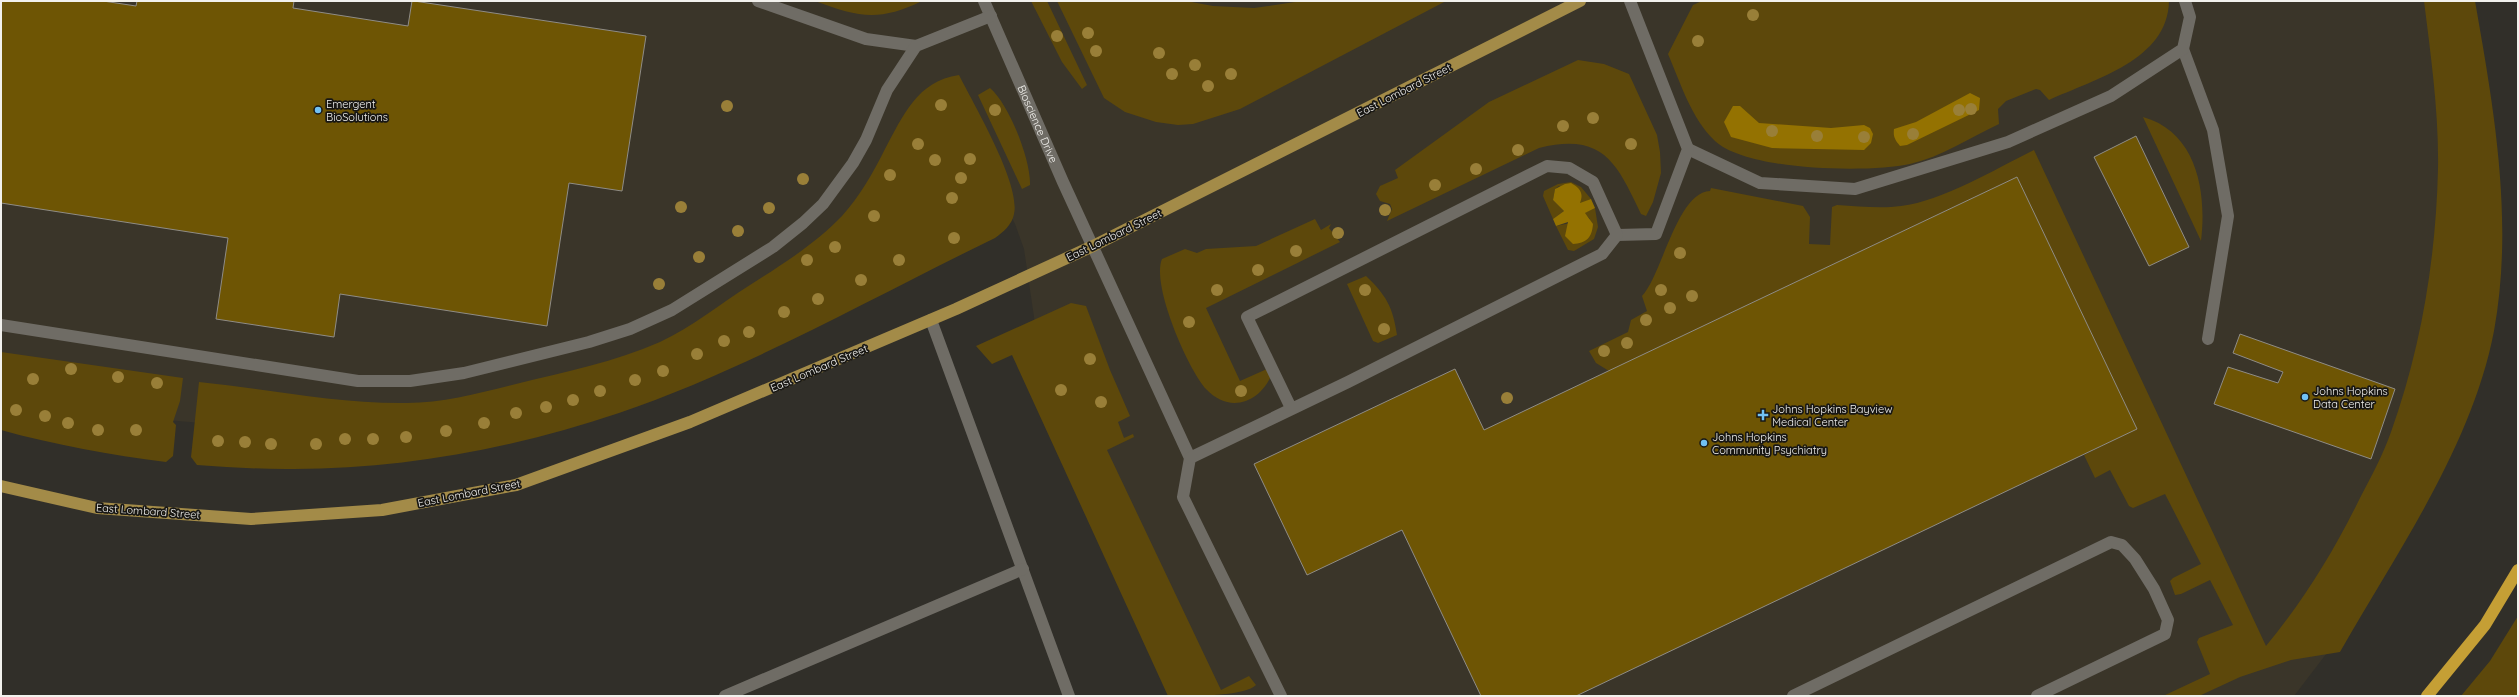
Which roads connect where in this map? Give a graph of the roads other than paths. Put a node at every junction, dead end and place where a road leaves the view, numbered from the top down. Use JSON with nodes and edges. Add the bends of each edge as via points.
{"nodes":[{"id":1,"x":758,"y":1,"type":"edge"},
{"id":2,"x":984,"y":1,"type":"edge"},
{"id":3,"x":1580,"y":1,"type":"edge"},
{"id":4,"x":1630,"y":1,"type":"edge"},
{"id":5,"x":2185,"y":1,"type":"edge"},
{"id":6,"x":991,"y":16,"type":"junction"},
{"id":7,"x":916,"y":46,"type":"junction"},
{"id":8,"x":2183,"y":48,"type":"junction"},
{"id":9,"x":1688,"y":149,"type":"junction"},
{"id":10,"x":1617,"y":235,"type":"junction"},
{"id":11,"x":1092,"y":246,"type":"junction"},
{"id":12,"x":931,"y":320,"type":"junction"},
{"id":13,"x":1,"y":325,"type":"edge"},
{"id":14,"x":2208,"y":339,"type":"dead end"},
{"id":15,"x":1291,"y":408,"type":"junction"},
{"id":16,"x":1190,"y":458,"type":"junction"},
{"id":17,"x":1,"y":486,"type":"edge"},
{"id":18,"x":1023,"y":569,"type":"junction"},
{"id":19,"x":2518,"y":570,"type":"edge"},
{"id":20,"x":725,"y":696,"type":"edge"},
{"id":21,"x":1069,"y":696,"type":"edge"},
{"id":22,"x":1281,"y":696,"type":"edge"},
{"id":23,"x":1792,"y":696,"type":"edge"},
{"id":24,"x":2037,"y":696,"type":"edge"},
{"id":25,"x":2427,"y":696,"type":"edge"}],
"edges":[{"from":1,"to":7,"type":"street","via":[[866,39]]},
{"from":2,"to":6,"type":"street","name":"Bioscience Drive"},
{"from":3,"to":11,"type":"main road","name":"East Lombard Street"},
{"from":4,"to":9,"type":"street"},
{"from":5,"to":8,"type":"street","via":[[2190,17]]},
{"from":6,"to":7,"type":"street"},
{"from":6,"to":11,"type":"street","name":"Bioscience Drive"},
{"from":7,"to":13,"type":"street","via":[[887,90],[866,140],[853,163],[823,204],[803,223],[773,246],[672,310],[630,329],[596,340],[464,373],[410,381],[358,382]]},
{"from":8,"to":9,"type":"street","via":[[2111,96],[2008,142],[1855,189],[1760,182]]},
{"from":8,"to":14,"type":"street","via":[[2213,130],[2228,216]]},
{"from":9,"to":10,"type":"street","via":[[1656,234]]},
{"from":10,"to":15,"type":"street","via":[[1602,254]]},
{"from":10,"to":15,"type":"street","via":[[1593,182],[1569,168],[1547,166],[1247,317]]},
{"from":11,"to":12,"type":"main road","name":"East Lombard Street"},
{"from":11,"to":16,"type":"street","name":"Bioscience Drive"},
{"from":12,"to":17,"type":"main road","name":"East Lombard Street","via":[[690,422],[516,485],[382,510],[251,519],[97,508]]},
{"from":12,"to":18,"type":"street"},
{"from":15,"to":16,"type":"street"},
{"from":16,"to":22,"type":"street","via":[[1183,497]]},
{"from":18,"to":20,"type":"street"},
{"from":18,"to":21,"type":"street"},
{"from":19,"to":25,"type":"highway","via":[[2485,625]]},
{"from":23,"to":24,"type":"street","via":[[2111,542],[2122,545],[2135,558],[2154,589],[2168,620],[2165,634]]}]}
